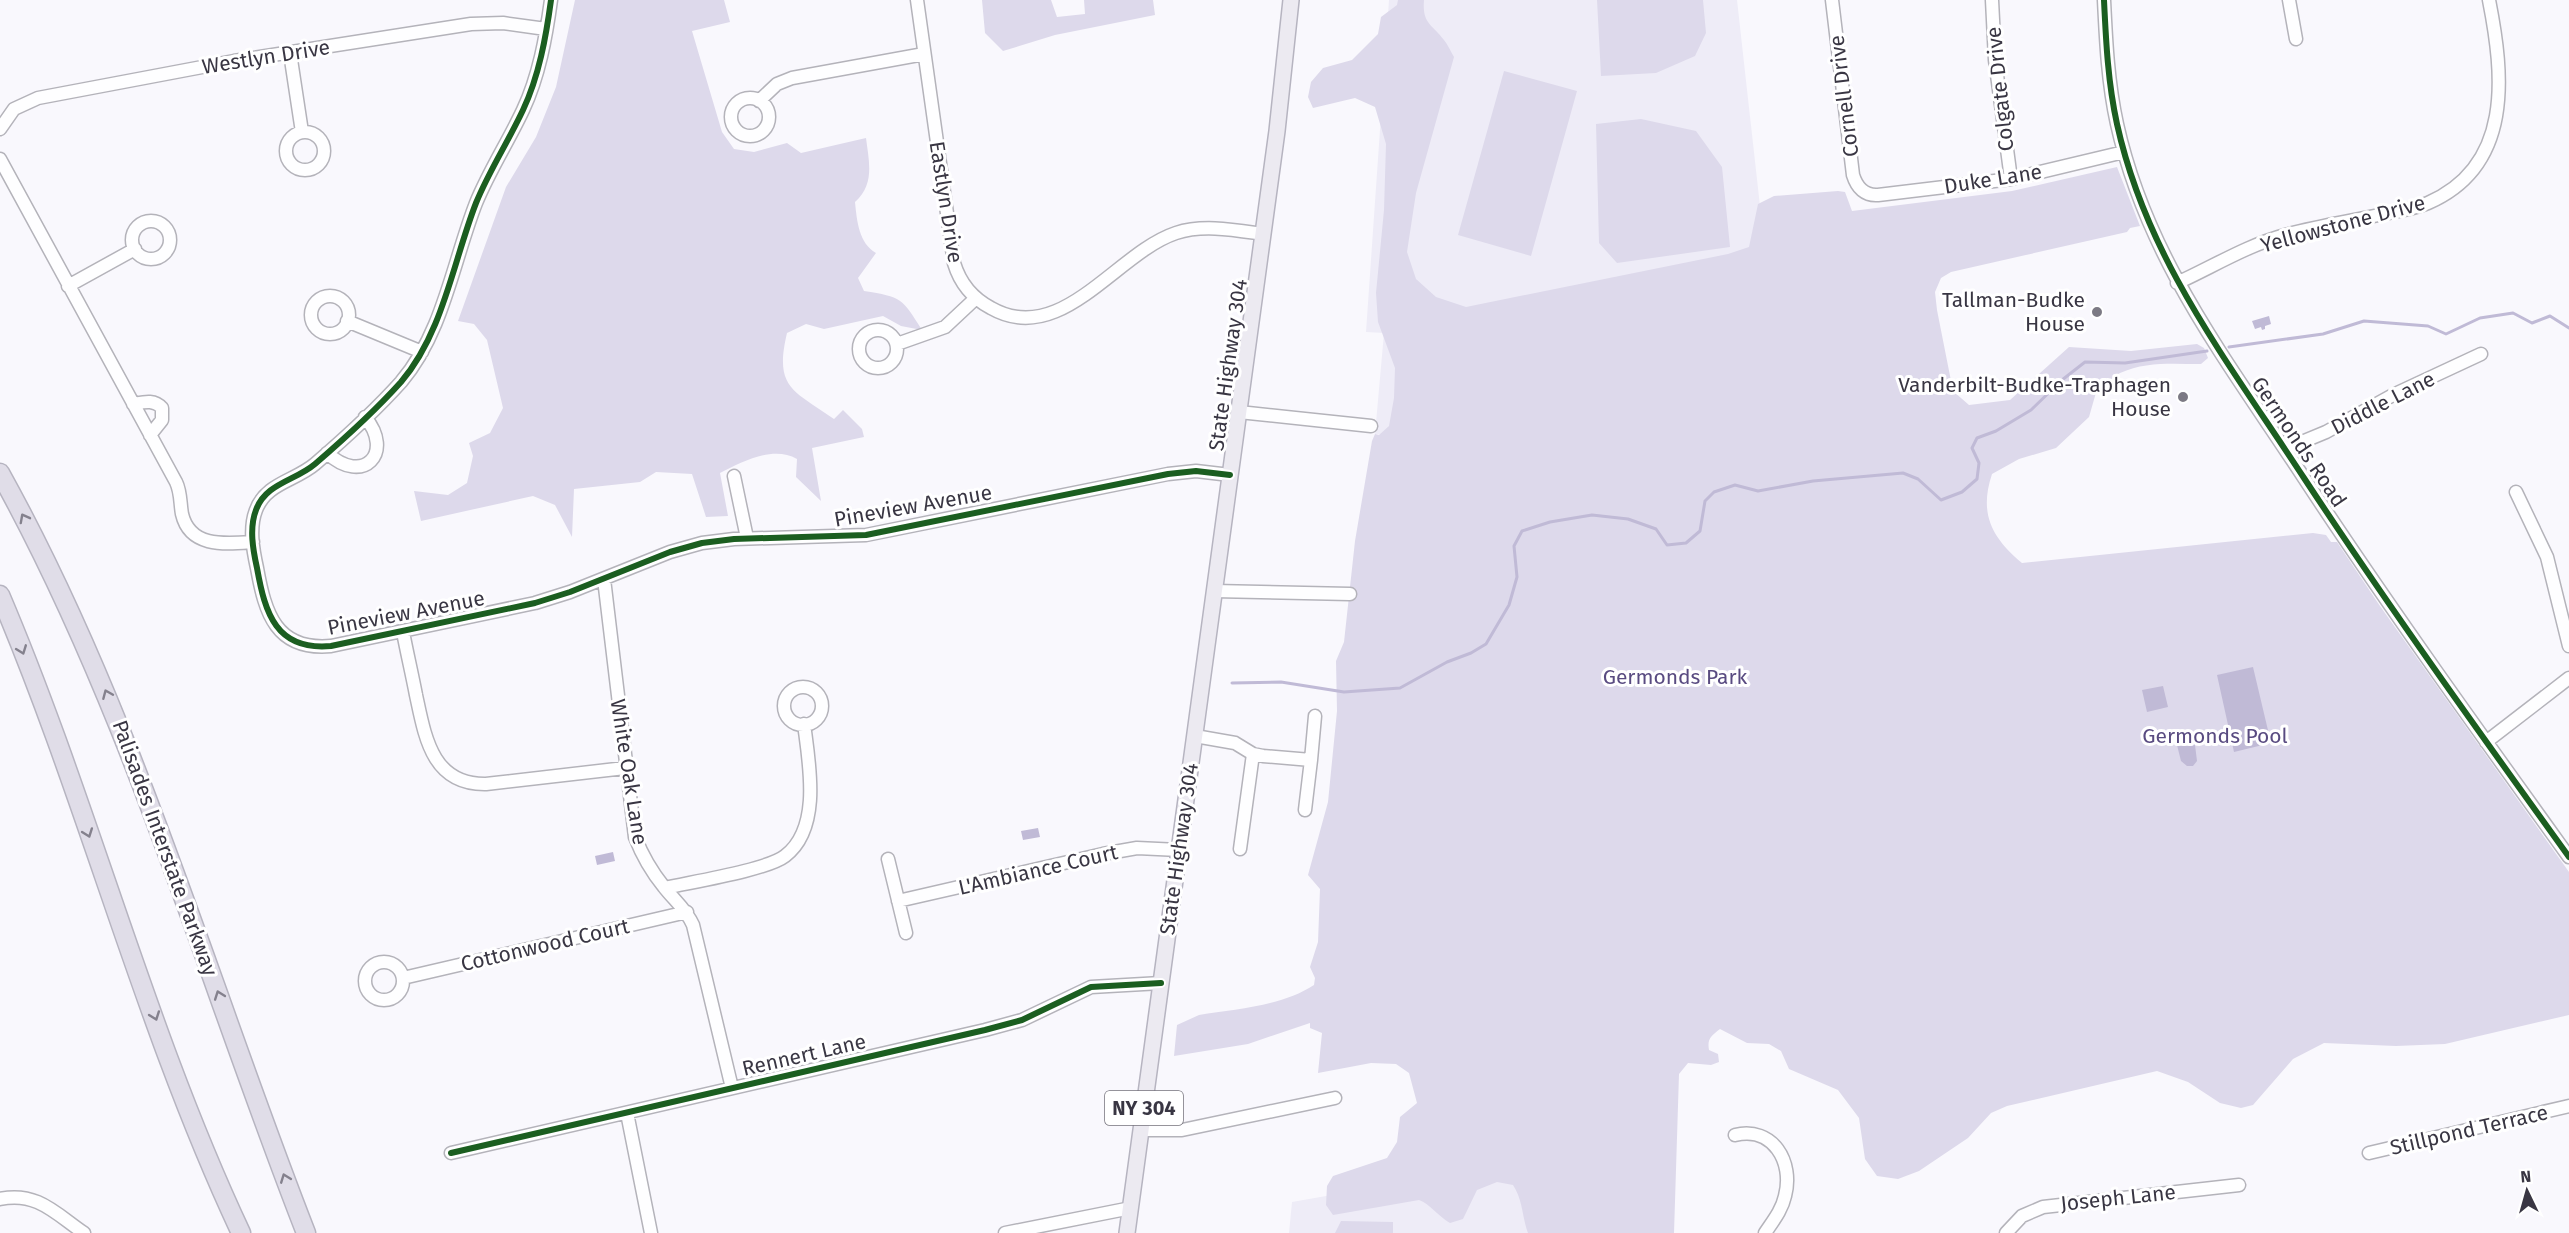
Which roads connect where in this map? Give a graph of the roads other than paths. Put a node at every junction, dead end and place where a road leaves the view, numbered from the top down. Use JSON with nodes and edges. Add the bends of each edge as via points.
{"nodes":[{"id":1,"x":551,"y":0,"type":"edge"},
{"id":2,"x":917,"y":0,"type":"edge"},
{"id":3,"x":1291,"y":0,"type":"edge"},
{"id":4,"x":1832,"y":0,"type":"edge"},
{"id":5,"x":1992,"y":0,"type":"edge"},
{"id":6,"x":2104,"y":0,"type":"edge"},
{"id":7,"x":2289,"y":0,"type":"edge"},
{"id":8,"x":2489,"y":0,"type":"edge"},
{"id":9,"x":546,"y":29,"type":"junction"},
{"id":10,"x":2296,"y":39,"type":"dead end"},
{"id":11,"x":290,"y":52,"type":"junction"},
{"id":12,"x":924,"y":54,"type":"junction"},
{"id":13,"x":759,"y":101,"type":"dead end"},
{"id":14,"x":0,"y":129,"type":"edge"},
{"id":15,"x":302,"y":132,"type":"dead end"},
{"id":16,"x":2124,"y":153,"type":"junction"},
{"id":17,"x":0,"y":159,"type":"edge"},
{"id":18,"x":2011,"y":179,"type":"junction"},
{"id":19,"x":1862,"y":190,"type":"joint"},
{"id":20,"x":1263,"y":234,"type":"junction"},
{"id":21,"x":135,"y":249,"type":"dead end"},
{"id":22,"x":2177,"y":283,"type":"junction"},
{"id":23,"x":68,"y":286,"type":"junction"},
{"id":24,"x":976,"y":298,"type":"junction"},
{"id":25,"x":347,"y":321,"type":"dead end"},
{"id":26,"x":897,"y":344,"type":"dead end"},
{"id":27,"x":422,"y":352,"type":"junction"},
{"id":28,"x":2481,"y":354,"type":"dead end"},
{"id":29,"x":134,"y":405,"type":"junction"},
{"id":30,"x":1239,"y":412,"type":"junction"},
{"id":31,"x":365,"y":417,"type":"junction"},
{"id":32,"x":1371,"y":426,"type":"dead end"},
{"id":33,"x":150,"y":435,"type":"junction"},
{"id":34,"x":2285,"y":449,"type":"junction"},
{"id":35,"x":327,"y":453,"type":"junction"},
{"id":36,"x":0,"y":473,"type":"edge"},
{"id":37,"x":1230,"y":475,"type":"junction"},
{"id":38,"x":734,"y":476,"type":"dead end"},
{"id":39,"x":2516,"y":492,"type":"dead end"},
{"id":40,"x":747,"y":538,"type":"junction"},
{"id":41,"x":253,"y":542,"type":"junction"},
{"id":42,"x":604,"y":579,"type":"junction"},
{"id":43,"x":1214,"y":591,"type":"junction"},
{"id":44,"x":1350,"y":594,"type":"dead end"},
{"id":45,"x":0,"y":595,"type":"edge"},
{"id":46,"x":403,"y":632,"type":"junction"},
{"id":47,"x":2569,"y":646,"type":"edge"},
{"id":48,"x":2569,"y":678,"type":"edge"},
{"id":49,"x":1315,"y":716,"type":"dead end"},
{"id":50,"x":804,"y":724,"type":"dead end"},
{"id":51,"x":1195,"y":736,"type":"junction"},
{"id":52,"x":2486,"y":742,"type":"junction"},
{"id":53,"x":1253,"y":754,"type":"junction"},
{"id":54,"x":1311,"y":760,"type":"junction"},
{"id":55,"x":625,"y":768,"type":"junction"},
{"id":56,"x":1305,"y":810,"type":"dead end"},
{"id":57,"x":1240,"y":849,"type":"dead end"},
{"id":58,"x":1179,"y":850,"type":"junction"},
{"id":59,"x":2569,"y":857,"type":"edge"},
{"id":60,"x":888,"y":859,"type":"dead end"},
{"id":61,"x":665,"y":888,"type":"junction"},
{"id":62,"x":898,"y":901,"type":"junction"},
{"id":63,"x":687,"y":912,"type":"junction"},
{"id":64,"x":906,"y":933,"type":"dead end"},
{"id":65,"x":403,"y":978,"type":"dead end"},
{"id":66,"x":1161,"y":983,"type":"junction"},
{"id":67,"x":732,"y":1088,"type":"junction"},
{"id":68,"x":1335,"y":1098,"type":"dead end"},
{"id":69,"x":2569,"y":1106,"type":"edge"},
{"id":70,"x":627,"y":1113,"type":"junction"},
{"id":71,"x":1141,"y":1130,"type":"junction"},
{"id":72,"x":1735,"y":1135,"type":"dead end"},
{"id":73,"x":451,"y":1153,"type":"dead end"},
{"id":74,"x":2369,"y":1153,"type":"dead end"},
{"id":75,"x":2240,"y":1185,"type":"dead end"},
{"id":76,"x":0,"y":1199,"type":"edge"},
{"id":77,"x":1131,"y":1208,"type":"junction"},
{"id":78,"x":84,"y":1233,"type":"edge"},
{"id":79,"x":242,"y":1233,"type":"edge"},
{"id":80,"x":306,"y":1233,"type":"edge"},
{"id":81,"x":651,"y":1233,"type":"edge"},
{"id":82,"x":1005,"y":1233,"type":"edge"},
{"id":83,"x":1127,"y":1233,"type":"edge"},
{"id":84,"x":1765,"y":1233,"type":"edge"},
{"id":85,"x":2006,"y":1233,"type":"edge"}],
"edges":[{"from":1,"to":9,"type":"street","name":"Pineview Avenue"},
{"from":2,"to":12,"type":"street","name":"Eastlyn Drive"},
{"from":3,"to":20,"type":"main road","name":"State Highway 304","number":"NY 304"},
{"from":4,"to":19,"type":"street","name":"Cornell Drive","via":[[1853,175]]},
{"from":5,"to":18,"type":"street","name":"Colgate Drive","via":[[1995,60]]},
{"from":6,"to":16,"type":"street","name":"Germonds Road","via":[[2110,82]]},
{"from":7,"to":10,"type":"street"},
{"from":8,"to":22,"type":"street","name":"Yellowstone Drive","via":[[2497,40],[2500,95],[2482,158],[2466,178],[2428,203],[2282,236]]},
{"from":9,"to":11,"type":"street","name":"Westlyn Drive","via":[[502,22],[479,23]]},
{"from":9,"to":27,"type":"street","name":"Pineview Avenue","via":[[528,99],[479,196]]},
{"from":11,"to":14,"type":"street","name":"Westlyn Drive","via":[[38,98],[14,109]]},
{"from":11,"to":15,"type":"street"},
{"from":12,"to":13,"type":"street","via":[[792,78],[777,84]]},
{"from":12,"to":24,"type":"street","name":"Eastlyn Drive","via":[[954,263],[963,283]]},
{"from":16,"to":18,"type":"street","name":"Duke Lane"},
{"from":16,"to":22,"type":"street","name":"Germonds Road","via":[[2148,222]]},
{"from":17,"to":23,"type":"street"},
{"from":18,"to":19,"type":"street","name":"Duke Lane","via":[[1878,195]]},
{"from":20,"to":24,"type":"street","name":"Eastlyn Drive","via":[[1207,229],[1175,234],[1070,304],[1046,315],[1012,316],[995,311]]},
{"from":20,"to":30,"type":"main road","name":"State Highway 304","number":"NY 304"},
{"from":21,"to":23,"type":"street"},
{"from":22,"to":34,"type":"street","name":"Germonds Road"},
{"from":23,"to":29,"type":"street"},
{"from":24,"to":26,"type":"street","via":[[945,327]]},
{"from":25,"to":27,"type":"street"},
{"from":27,"to":31,"type":"street","name":"Pineview Avenue","via":[[399,383]]},
{"from":28,"to":34,"type":"street","name":"Diddle Lane"},
{"from":29,"to":33,"type":"street"},
{"from":29,"to":33,"type":"street","via":[[156,402],[162,408],[162,420]]},
{"from":30,"to":32,"type":"street"},
{"from":30,"to":37,"type":"main road","name":"State Highway 304","number":"NY 304"},
{"from":31,"to":35,"type":"street","name":"Pineview Avenue"},
{"from":31,"to":35,"type":"street","via":[[377,440],[371,460],[351,468]]},
{"from":33,"to":41,"type":"street","via":[[178,486],[183,519],[192,534],[213,543]]},
{"from":34,"to":52,"type":"street","name":"Germonds Road"},
{"from":35,"to":41,"type":"street","name":"Pineview Avenue","via":[[308,470],[275,486],[262,498],[254,513]]},
{"from":80,"to":36,"type":"highway","name":"Palisades Interstate Parkway","one_way":true,"via":[[118,720],[61,590]]},
{"from":37,"to":40,"type":"street","name":"Pineview Avenue","via":[[1196,471],[1168,474],[855,537]]},
{"from":37,"to":43,"type":"main road","name":"State Highway 304","number":"NY 304"},
{"from":38,"to":40,"type":"street"},
{"from":39,"to":47,"type":"street","via":[[2547,557]]},
{"from":40,"to":42,"type":"street","name":"Pineview Avenue","via":[[691,545]]},
{"from":41,"to":46,"type":"street","name":"Pineview Avenue","via":[[266,608],[277,627],[293,641],[324,647]]},
{"from":42,"to":46,"type":"street","name":"Pineview Avenue","via":[[526,606]]},
{"from":42,"to":55,"type":"street","name":"White Oak Lane"},
{"from":43,"to":44,"type":"street"},
{"from":43,"to":51,"type":"main road","name":"State Highway 304","number":"NY 304"},
{"from":45,"to":79,"type":"highway","one_way":true,"via":[[174,1069]]},
{"from":46,"to":55,"type":"street","via":[[427,741],[437,761],[454,777],[486,784]]},
{"from":48,"to":52,"type":"street"},
{"from":49,"to":54,"type":"street"},
{"from":50,"to":61,"type":"street","via":[[811,796],[805,824],[790,851],[773,863]]},
{"from":51,"to":53,"type":"street","via":[[1235,743]]},
{"from":51,"to":58,"type":"main road","name":"State Highway 304","number":"NY 304"},
{"from":52,"to":59,"type":"street","name":"Germonds Road"},
{"from":53,"to":54,"type":"street"},
{"from":53,"to":57,"type":"street"},
{"from":54,"to":56,"type":"street"},
{"from":55,"to":61,"type":"street","name":"White Oak Lane","via":[[635,837]]},
{"from":58,"to":62,"type":"street","name":"L'Ambiance Court","via":[[1145,848],[1112,852]]},
{"from":58,"to":66,"type":"main road","name":"State Highway 304","number":"NY 304"},
{"from":60,"to":62,"type":"street"},
{"from":61,"to":63,"type":"street","name":"White Oak Lane"},
{"from":62,"to":64,"type":"street"},
{"from":63,"to":65,"type":"street","name":"Cottonwood Court"},
{"from":63,"to":67,"type":"street","name":"White Oak Lane","via":[[696,934]]},
{"from":66,"to":67,"type":"street","name":"Rennert Lane","via":[[1091,987],[1022,1020]]},
{"from":66,"to":71,"type":"main road","name":"State Highway 304","number":"NY 304"},
{"from":67,"to":70,"type":"street","name":"Rennert Lane"},
{"from":68,"to":71,"type":"street","via":[[1182,1130]]},
{"from":69,"to":74,"type":"street","name":"Stillpond Terrace"},
{"from":70,"to":73,"type":"street","name":"Rennert Lane"},
{"from":70,"to":81,"type":"street"},
{"from":71,"to":77,"type":"main road","name":"State Highway 304","number":"NY 304"},
{"from":72,"to":84,"type":"street","via":[[1768,1138],[1784,1161],[1788,1183],[1785,1198]]},
{"from":75,"to":85,"type":"street","name":"Joseph Lane","via":[[2043,1207],[2022,1216]]},
{"from":76,"to":78,"type":"street","via":[[34,1199]]},
{"from":77,"to":82,"type":"street"},
{"from":77,"to":83,"type":"main road","name":"State Highway 304","number":"NY 304"}]}
